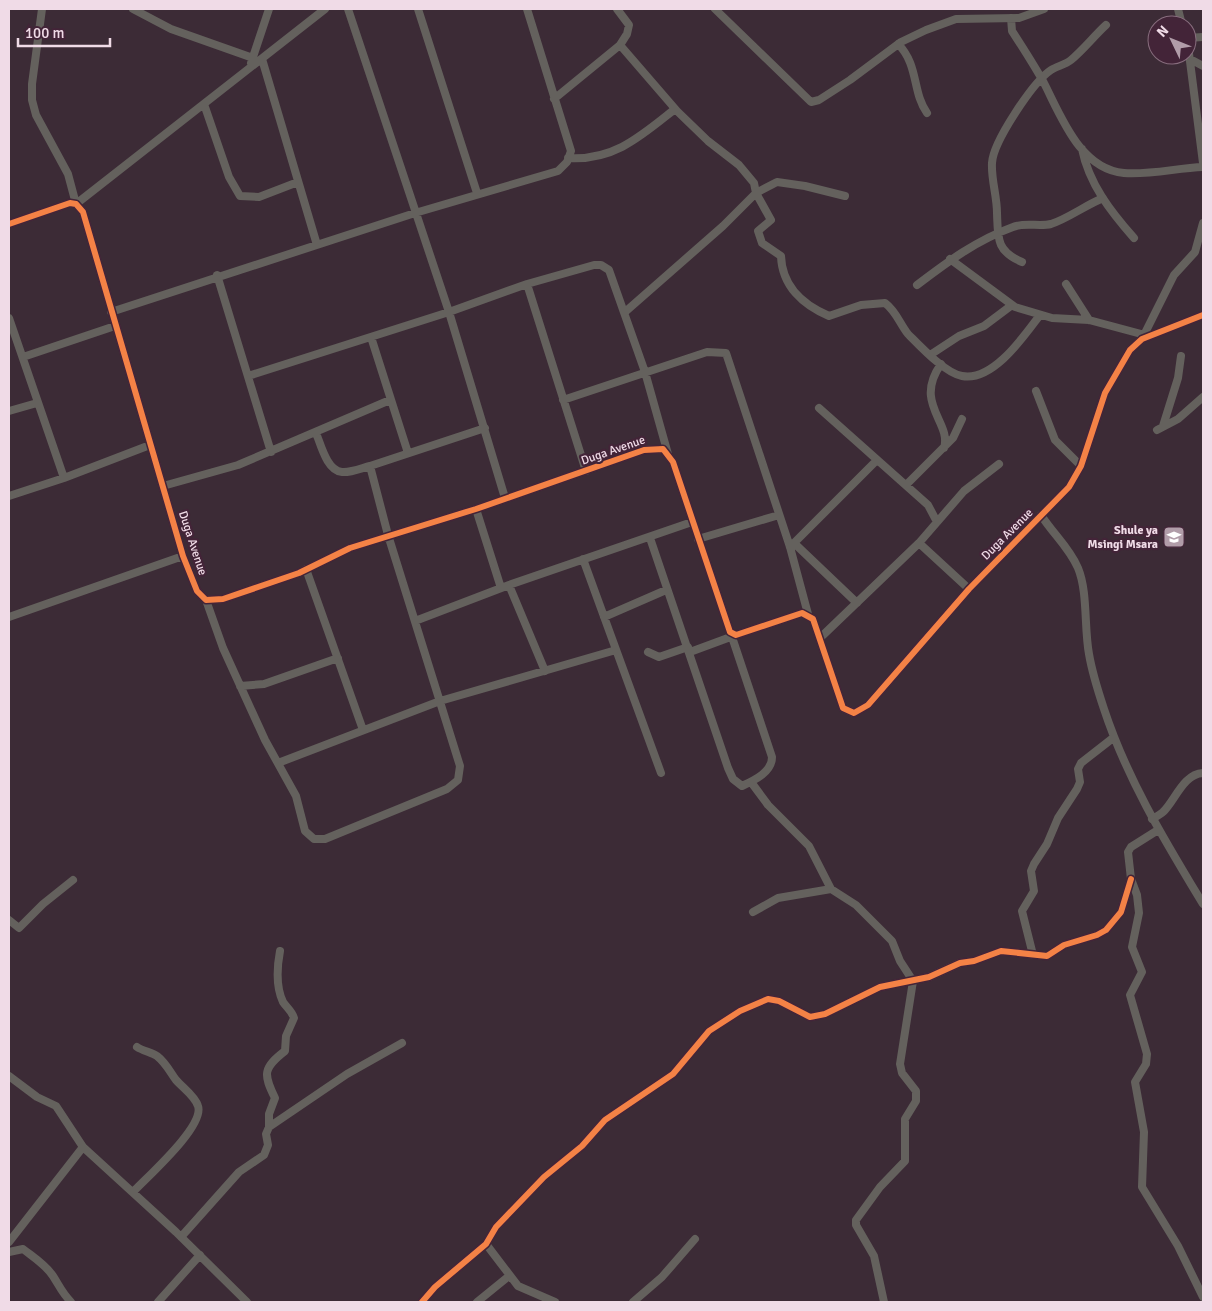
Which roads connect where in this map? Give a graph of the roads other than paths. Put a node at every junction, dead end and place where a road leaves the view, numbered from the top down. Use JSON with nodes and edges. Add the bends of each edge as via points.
{"nodes":[{"id":1,"x":42,"y":9,"type":"edge"},
{"id":2,"x":132,"y":9,"type":"edge"},
{"id":3,"x":269,"y":9,"type":"edge"},
{"id":4,"x":325,"y":9,"type":"edge"},
{"id":5,"x":348,"y":9,"type":"edge"},
{"id":6,"x":418,"y":9,"type":"edge"},
{"id":7,"x":526,"y":9,"type":"edge"},
{"id":8,"x":617,"y":9,"type":"edge"},
{"id":9,"x":715,"y":9,"type":"edge"},
{"id":10,"x":1044,"y":9,"type":"edge"},
{"id":11,"x":1011,"y":18,"type":"junction"},
{"id":12,"x":1106,"y":25,"type":"dead end"},
{"id":13,"x":898,"y":44,"type":"junction"},
{"id":14,"x":620,"y":45,"type":"junction"},
{"id":15,"x":252,"y":58,"type":"junction"},
{"id":16,"x":262,"y":59,"type":"junction"},
{"id":17,"x":1191,"y":65,"type":"edge"},
{"id":18,"x":250,"y":67,"type":"junction"},
{"id":19,"x":1042,"y":80,"type":"junction"},
{"id":20,"x":1193,"y":83,"type":"junction"},
{"id":21,"x":554,"y":99,"type":"junction"},
{"id":22,"x":204,"y":104,"type":"junction"},
{"id":23,"x":1203,"y":105,"type":"edge"},
{"id":24,"x":675,"y":109,"type":"junction"},
{"id":25,"x":927,"y":113,"type":"dead end"},
{"id":26,"x":1082,"y":149,"type":"junction"},
{"id":27,"x":568,"y":158,"type":"junction"},
{"id":28,"x":1203,"y":165,"type":"edge"},
{"id":29,"x":298,"y":182,"type":"junction"},
{"id":30,"x":756,"y":193,"type":"junction"},
{"id":31,"x":477,"y":194,"type":"junction"},
{"id":32,"x":845,"y":196,"type":"dead end"},
{"id":33,"x":1103,"y":198,"type":"junction"},
{"id":34,"x":76,"y":204,"type":"junction"},
{"id":35,"x":414,"y":213,"type":"junction"},
{"id":36,"x":1203,"y":223,"type":"edge"},
{"id":37,"x":9,"y":224,"type":"edge"},
{"id":38,"x":999,"y":233,"type":"junction"},
{"id":39,"x":1134,"y":238,"type":"dead end"},
{"id":40,"x":317,"y":245,"type":"junction"},
{"id":41,"x":950,"y":259,"type":"junction"},
{"id":42,"x":1022,"y":262,"type":"dead end"},
{"id":43,"x":218,"y":276,"type":"junction"},
{"id":44,"x":527,"y":284,"type":"junction"},
{"id":45,"x":1066,"y":284,"type":"dead end"},
{"id":46,"x":917,"y":285,"type":"dead end"},
{"id":47,"x":1012,"y":305,"type":"junction"},
{"id":48,"x":111,"y":312,"type":"junction"},
{"id":49,"x":449,"y":312,"type":"junction"},
{"id":50,"x":625,"y":312,"type":"junction"},
{"id":51,"x":1040,"y":315,"type":"junction"},
{"id":52,"x":1203,"y":315,"type":"edge"},
{"id":53,"x":9,"y":318,"type":"edge"},
{"id":54,"x":1089,"y":320,"type":"junction"},
{"id":55,"x":115,"y":326,"type":"junction"},
{"id":56,"x":10,"y":328,"type":"edge"},
{"id":57,"x":371,"y":337,"type":"junction"},
{"id":58,"x":1143,"y":337,"type":"junction"},
{"id":59,"x":930,"y":355,"type":"junction"},
{"id":60,"x":1181,"y":356,"type":"dead end"},
{"id":61,"x":23,"y":357,"type":"junction"},
{"id":62,"x":941,"y":364,"type":"junction"},
{"id":63,"x":645,"y":372,"type":"junction"},
{"id":64,"x":248,"y":376,"type":"junction"},
{"id":65,"x":1036,"y":391,"type":"dead end"},
{"id":66,"x":1203,"y":397,"type":"edge"},
{"id":67,"x":390,"y":400,"type":"junction"},
{"id":68,"x":563,"y":400,"type":"junction"},
{"id":69,"x":37,"y":403,"type":"junction"},
{"id":70,"x":819,"y":408,"type":"dead end"},
{"id":71,"x":9,"y":411,"type":"edge"},
{"id":72,"x":962,"y":419,"type":"dead end"},
{"id":73,"x":485,"y":428,"type":"junction"},
{"id":74,"x":316,"y":433,"type":"junction"},
{"id":75,"x":150,"y":445,"type":"junction"},
{"id":76,"x":944,"y":448,"type":"junction"},
{"id":77,"x":271,"y":452,"type":"junction"},
{"id":78,"x":408,"y":454,"type":"junction"},
{"id":79,"x":668,"y":454,"type":"junction"},
{"id":80,"x":877,"y":460,"type":"junction"},
{"id":81,"x":999,"y":464,"type":"dead end"},
{"id":82,"x":370,"y":466,"type":"junction"},
{"id":83,"x":1081,"y":466,"type":"junction"},
{"id":84,"x":586,"y":471,"type":"junction"},
{"id":85,"x":64,"y":478,"type":"junction"},
{"id":86,"x":906,"y":485,"type":"junction"},
{"id":87,"x":162,"y":486,"type":"junction"},
{"id":88,"x":9,"y":496,"type":"edge"},
{"id":89,"x":505,"y":498,"type":"junction"},
{"id":90,"x":476,"y":509,"type":"junction"},
{"id":91,"x":1041,"y":515,"type":"junction"},
{"id":92,"x":779,"y":516,"type":"junction"},
{"id":93,"x":692,"y":522,"type":"junction"},
{"id":94,"x":936,"y":522,"type":"junction"},
{"id":95,"x":388,"y":535,"type":"junction"},
{"id":96,"x":650,"y":538,"type":"junction"},
{"id":97,"x":698,"y":539,"type":"junction"},
{"id":98,"x":919,"y":543,"type":"junction"},
{"id":99,"x":792,"y":545,"type":"junction"},
{"id":100,"x":183,"y":556,"type":"junction"},
{"id":101,"x":582,"y":559,"type":"junction"},
{"id":102,"x":306,"y":569,"type":"junction"},
{"id":103,"x":509,"y":585,"type":"junction"},
{"id":104,"x":501,"y":588,"type":"junction"},
{"id":105,"x":968,"y":589,"type":"junction"},
{"id":106,"x":666,"y":590,"type":"junction"},
{"id":107,"x":206,"y":600,"type":"junction"},
{"id":108,"x":857,"y":603,"type":"junction"},
{"id":109,"x":808,"y":614,"type":"junction"},
{"id":110,"x":604,"y":616,"type":"junction"},
{"id":111,"x":9,"y":617,"type":"edge"},
{"id":112,"x":415,"y":620,"type":"junction"},
{"id":113,"x":734,"y":636,"type":"junction"},
{"id":114,"x":820,"y":638,"type":"junction"},
{"id":115,"x":616,"y":650,"type":"junction"},
{"id":116,"x":689,"y":650,"type":"junction"},
{"id":117,"x":648,"y":652,"type":"dead end"},
{"id":118,"x":338,"y":658,"type":"junction"},
{"id":119,"x":545,"y":671,"type":"junction"},
{"id":120,"x":240,"y":686,"type":"junction"},
{"id":121,"x":440,"y":701,"type":"junction"},
{"id":122,"x":363,"y":730,"type":"junction"},
{"id":123,"x":1114,"y":738,"type":"junction"},
{"id":124,"x":278,"y":763,"type":"junction"},
{"id":125,"x":661,"y":773,"type":"dead end"},
{"id":126,"x":1203,"y":773,"type":"edge"},
{"id":127,"x":751,"y":782,"type":"junction"},
{"id":128,"x":1152,"y":819,"type":"junction"},
{"id":129,"x":1158,"y":830,"type":"junction"},
{"id":130,"x":1131,"y":879,"type":"junction"},
{"id":131,"x":73,"y":880,"type":"dead end"},
{"id":132,"x":831,"y":889,"type":"junction"},
{"id":133,"x":1203,"y":904,"type":"edge"},
{"id":134,"x":753,"y":912,"type":"dead end"},
{"id":135,"x":9,"y":920,"type":"edge"},
{"id":136,"x":280,"y":951,"type":"dead end"},
{"id":137,"x":1033,"y":955,"type":"junction"},
{"id":138,"x":913,"y":981,"type":"junction"},
{"id":139,"x":402,"y":1044,"type":"dead end"},
{"id":140,"x":137,"y":1047,"type":"dead end"},
{"id":141,"x":9,"y":1076,"type":"edge"},
{"id":142,"x":269,"y":1126,"type":"junction"},
{"id":143,"x":83,"y":1146,"type":"junction"},
{"id":144,"x":133,"y":1192,"type":"junction"},
{"id":145,"x":181,"y":1237,"type":"junction"},
{"id":146,"x":695,"y":1239,"type":"dead end"},
{"id":147,"x":9,"y":1242,"type":"edge"},
{"id":148,"x":486,"y":1244,"type":"junction"},
{"id":149,"x":9,"y":1252,"type":"edge"},
{"id":150,"x":200,"y":1255,"type":"junction"},
{"id":151,"x":509,"y":1276,"type":"junction"},
{"id":152,"x":1203,"y":1297,"type":"edge"},
{"id":153,"x":71,"y":1302,"type":"edge"},
{"id":154,"x":158,"y":1302,"type":"edge"},
{"id":155,"x":248,"y":1302,"type":"edge"},
{"id":156,"x":422,"y":1302,"type":"edge"},
{"id":157,"x":477,"y":1302,"type":"edge"},
{"id":158,"x":555,"y":1302,"type":"edge"},
{"id":159,"x":633,"y":1302,"type":"edge"},
{"id":160,"x":884,"y":1302,"type":"edge"}],
"edges":[{"from":1,"to":34,"type":"street","name":"Duga Avenue","via":[[32,100],[36,115],[68,174]]},
{"from":2,"to":15,"type":"street","via":[[171,29]]},
{"from":3,"to":15,"type":"street"},
{"from":4,"to":16,"type":"street"},
{"from":5,"to":35,"type":"street"},
{"from":6,"to":31,"type":"street"},
{"from":7,"to":21,"type":"street"},
{"from":8,"to":14,"type":"street","via":[[629,25]]},
{"from":9,"to":13,"type":"street","via":[[811,102],[819,100]]},
{"from":10,"to":11,"type":"street","via":[[1030,16]]},
{"from":11,"to":13,"type":"street","via":[[956,20]]},
{"from":11,"to":19,"type":"street","via":[[1012,31]]},
{"from":12,"to":19,"type":"street","via":[[1069,62],[1050,70]]},
{"from":13,"to":25,"type":"street","via":[[913,67]]},
{"from":14,"to":21,"type":"street"},
{"from":14,"to":24,"type":"street"},
{"from":15,"to":18,"type":"street"},
{"from":16,"to":18,"type":"street"},
{"from":16,"to":29,"type":"street"},
{"from":17,"to":20,"type":"street"},
{"from":18,"to":22,"type":"street"},
{"from":19,"to":26,"type":"street","via":[[1066,127]]},
{"from":19,"to":38,"type":"street","via":[[1014,114],[994,150],[992,163]]},
{"from":20,"to":23,"type":"street"},
{"from":20,"to":28,"type":"street"},
{"from":21,"to":27,"type":"street","via":[[571,151]]},
{"from":22,"to":29,"type":"street","via":[[229,177],[240,196],[259,196]]},
{"from":22,"to":34,"type":"street"},
{"from":24,"to":27,"type":"street","via":[[618,150],[588,159]]},
{"from":24,"to":30,"type":"street","via":[[739,165],[754,183]]},
{"from":26,"to":28,"type":"street","via":[[1105,167],[1125,173],[1152,174]]},
{"from":26,"to":33,"type":"street","via":[[1085,165]]},
{"from":27,"to":31,"type":"street","via":[[558,171]]},
{"from":29,"to":40,"type":"street"},
{"from":30,"to":32,"type":"street","via":[[777,182]]},
{"from":30,"to":50,"type":"street"},
{"from":30,"to":59,"type":"street","via":[[771,220],[758,231],[762,243],[781,256],[782,268],[792,292],[818,312],[829,316],[861,305],[885,303]]},
{"from":31,"to":35,"type":"street"},
{"from":33,"to":38,"type":"street","via":[[1050,224],[1027,224]]},
{"from":33,"to":39,"type":"street"},
{"from":34,"to":37,"type":"street","via":[[60,205]]},
{"from":34,"to":48,"type":"street","name":"Duga Avenue","via":[[83,212]]},
{"from":35,"to":40,"type":"street"},
{"from":35,"to":49,"type":"street"},
{"from":36,"to":58,"type":"street","via":[[1195,252],[1174,274]]},
{"from":38,"to":41,"type":"street"},
{"from":38,"to":42,"type":"street","via":[[1005,253]]},
{"from":40,"to":43,"type":"street"},
{"from":41,"to":46,"type":"street"},
{"from":41,"to":47,"type":"street"},
{"from":43,"to":48,"type":"street"},
{"from":43,"to":64,"type":"street"},
{"from":44,"to":49,"type":"street"},
{"from":44,"to":50,"type":"street","via":[[601,265],[609,270]]},
{"from":44,"to":68,"type":"street"},
{"from":45,"to":54,"type":"street"},
{"from":47,"to":51,"type":"street"},
{"from":47,"to":59,"type":"street","via":[[984,326],[959,336]]},
{"from":48,"to":55,"type":"street","name":"Duga Avenue"},
{"from":49,"to":57,"type":"street"},
{"from":49,"to":73,"type":"street"},
{"from":50,"to":63,"type":"street"},
{"from":51,"to":54,"type":"street"},
{"from":51,"to":62,"type":"street","via":[[1007,355],[981,374],[963,377]]},
{"from":52,"to":58,"type":"street","name":"Duga Avenue"},
{"from":53,"to":56,"type":"street"},
{"from":54,"to":58,"type":"street"},
{"from":55,"to":61,"type":"street"},
{"from":55,"to":75,"type":"street","name":"Duga Avenue"},
{"from":56,"to":61,"type":"street"},
{"from":57,"to":64,"type":"street"},
{"from":57,"to":67,"type":"street"},
{"from":58,"to":83,"type":"street","name":"Duga Avenue","via":[[1130,350],[1105,393]]},
{"from":59,"to":62,"type":"street"},
{"from":60,"to":66,"type":"street","via":[[1178,378],[1160,428],[1178,419]]},
{"from":61,"to":69,"type":"street"},
{"from":62,"to":76,"type":"street","via":[[930,398],[945,437]]},
{"from":63,"to":68,"type":"street"},
{"from":63,"to":79,"type":"street"},
{"from":63,"to":92,"type":"street","name":"Duga Avenue","via":[[707,352],[726,353]]},
{"from":64,"to":77,"type":"street"},
{"from":65,"to":83,"type":"street","via":[[1054,440]]},
{"from":67,"to":74,"type":"street"},
{"from":67,"to":78,"type":"street"},
{"from":68,"to":84,"type":"street"},
{"from":69,"to":71,"type":"street"},
{"from":69,"to":85,"type":"street"},
{"from":70,"to":80,"type":"street"},
{"from":72,"to":76,"type":"street"},
{"from":73,"to":78,"type":"street"},
{"from":73,"to":89,"type":"street"},
{"from":74,"to":77,"type":"street"},
{"from":74,"to":82,"type":"street","via":[[325,457],[338,471]]},
{"from":75,"to":85,"type":"street"},
{"from":75,"to":87,"type":"street","name":"Duga Avenue"},
{"from":76,"to":86,"type":"street"},
{"from":77,"to":87,"type":"street","via":[[238,465]]},
{"from":78,"to":82,"type":"street"},
{"from":79,"to":84,"type":"street","name":"Duga Avenue","via":[[663,449],[653,448]]},
{"from":79,"to":93,"type":"street"},
{"from":80,"to":86,"type":"street"},
{"from":80,"to":99,"type":"street"},
{"from":81,"to":94,"type":"street","via":[[964,491]]},
{"from":82,"to":95,"type":"street"},
{"from":83,"to":91,"type":"street","name":"Duga Avenue","via":[[1069,487]]},
{"from":84,"to":89,"type":"street","name":"Duga Avenue"},
{"from":85,"to":88,"type":"street"},
{"from":86,"to":94,"type":"street","via":[[928,505]]},
{"from":87,"to":100,"type":"street","name":"Duga Avenue"},
{"from":89,"to":90,"type":"street","name":"Duga Avenue"},
{"from":90,"to":95,"type":"street","name":"Duga Avenue"},
{"from":90,"to":104,"type":"street"},
{"from":91,"to":105,"type":"street","name":"Duga Avenue"},
{"from":91,"to":123,"type":"street","via":[[1065,544],[1078,569],[1089,654]]},
{"from":92,"to":97,"type":"street"},
{"from":92,"to":99,"type":"street","name":"Duga Avenue"},
{"from":93,"to":96,"type":"street"},
{"from":93,"to":97,"type":"street"},
{"from":94,"to":98,"type":"street"},
{"from":95,"to":102,"type":"street","name":"Duga Avenue","via":[[350,548]]},
{"from":95,"to":112,"type":"street"},
{"from":96,"to":101,"type":"street"},
{"from":96,"to":106,"type":"street"},
{"from":97,"to":113,"type":"street","via":[[726,625]]},
{"from":98,"to":105,"type":"street"},
{"from":98,"to":108,"type":"street"},
{"from":99,"to":108,"type":"street"},
{"from":99,"to":109,"type":"street","name":"Duga Avenue"},
{"from":100,"to":107,"type":"street","name":"Duga Avenue","via":[[197,591]]},
{"from":100,"to":111,"type":"street"},
{"from":101,"to":103,"type":"street"},
{"from":101,"to":110,"type":"street"},
{"from":102,"to":107,"type":"street","name":"Duga Avenue","via":[[223,598]]},
{"from":102,"to":118,"type":"street"},
{"from":103,"to":104,"type":"street"},
{"from":103,"to":119,"type":"street"},
{"from":104,"to":112,"type":"street"},
{"from":105,"to":114,"type":"street","name":"Duga Avenue","via":[[868,705],[854,713],[843,708]]},
{"from":106,"to":110,"type":"street"},
{"from":106,"to":116,"type":"street"},
{"from":107,"to":120,"type":"street"},
{"from":108,"to":114,"type":"street"},
{"from":109,"to":113,"type":"street","via":[[802,613]]},
{"from":109,"to":114,"type":"street","name":"Duga Avenue"},
{"from":110,"to":115,"type":"street"},
{"from":112,"to":121,"type":"street"},
{"from":113,"to":116,"type":"street"},
{"from":113,"to":127,"type":"street","via":[[772,757],[772,765]]},
{"from":115,"to":119,"type":"street"},
{"from":115,"to":125,"type":"street"},
{"from":116,"to":117,"type":"street","via":[[659,657]]},
{"from":116,"to":127,"type":"street","via":[[733,780],[742,786]]},
{"from":118,"to":120,"type":"street","via":[[264,684]]},
{"from":118,"to":122,"type":"street"},
{"from":119,"to":121,"type":"street"},
{"from":120,"to":124,"type":"street"},
{"from":121,"to":122,"type":"street"},
{"from":121,"to":124,"type":"street","via":[[460,766],[458,780],[447,789],[325,839],[314,839],[304,831],[296,796]]},
{"from":122,"to":124,"type":"street"},
{"from":123,"to":128,"type":"street"},
{"from":123,"to":137,"type":"street","via":[[1081,764],[1077,789],[1031,871],[1034,891],[1022,911]]},
{"from":126,"to":128,"type":"street","via":[[1195,775],[1178,790],[1163,812]]},
{"from":127,"to":132,"type":"street","via":[[768,805],[809,846]]},
{"from":128,"to":129,"type":"street"},
{"from":129,"to":130,"type":"street","via":[[1128,852]]},
{"from":129,"to":133,"type":"street"},
{"from":130,"to":137,"type":"street","via":[[1121,912],[1106,930],[1064,945],[1047,956]]},
{"from":130,"to":152,"type":"street","via":[[1139,913],[1132,946],[1142,972],[1130,994],[1147,1054],[1146,1064],[1135,1082],[1144,1132],[1142,1187],[1178,1246]]},
{"from":131,"to":135,"type":"street","via":[[19,928]]},
{"from":132,"to":134,"type":"street","via":[[778,898]]},
{"from":132,"to":138,"type":"street","via":[[856,905],[892,940]]},
{"from":136,"to":142,"type":"street","via":[[279,985],[294,1020],[288,1030],[285,1051],[269,1066],[266,1074],[274,1098]]},
{"from":137,"to":138,"type":"street","via":[[1001,951]]},
{"from":138,"to":148,"type":"street","via":[[880,987],[825,1014],[810,1017],[768,999],[740,1011],[709,1031],[673,1074],[605,1120],[496,1227]]},
{"from":138,"to":160,"type":"street","via":[[900,1064],[902,1073],[916,1091],[916,1101],[905,1119],[905,1161],[880,1187],[856,1220],[874,1256]]},
{"from":139,"to":142,"type":"street","via":[[347,1074]]},
{"from":140,"to":144,"type":"street","via":[[166,1064],[198,1105],[199,1113],[185,1137]]},
{"from":141,"to":143,"type":"street","via":[[37,1097],[56,1106]]},
{"from":142,"to":145,"type":"street","via":[[264,1155],[239,1172]]},
{"from":143,"to":144,"type":"street"},
{"from":143,"to":147,"type":"street"},
{"from":144,"to":145,"type":"street"},
{"from":145,"to":150,"type":"street"},
{"from":146,"to":159,"type":"street","via":[[662,1277]]},
{"from":148,"to":151,"type":"street"},
{"from":148,"to":156,"type":"street"},
{"from":149,"to":153,"type":"street","via":[[23,1249],[45,1267]]},
{"from":150,"to":154,"type":"street"},
{"from":150,"to":155,"type":"street"},
{"from":151,"to":157,"type":"street"},
{"from":151,"to":158,"type":"street","via":[[518,1286]]}]}
